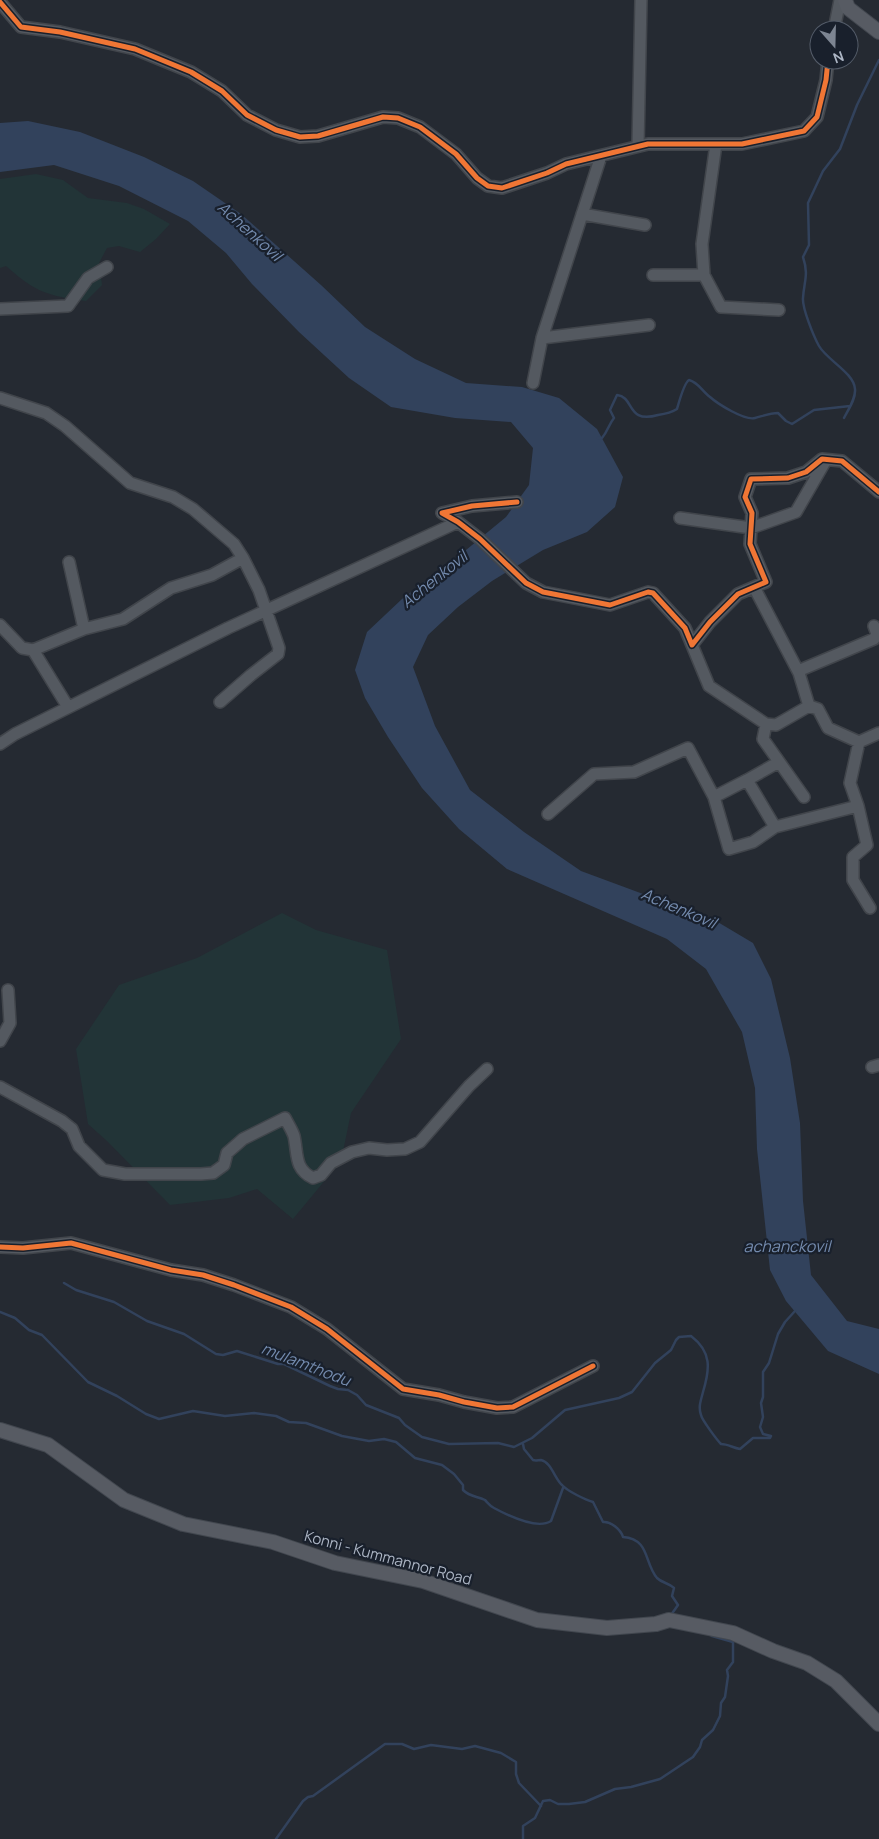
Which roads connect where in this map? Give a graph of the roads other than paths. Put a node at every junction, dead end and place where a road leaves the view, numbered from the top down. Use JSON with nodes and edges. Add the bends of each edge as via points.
{"nodes":[{"id":1,"x":641,"y":0,"type":"edge"},
{"id":2,"x":840,"y":0,"type":"edge"},
{"id":3,"x":845,"y":0,"type":"edge"},
{"id":4,"x":0,"y":2,"type":"edge"},
{"id":5,"x":836,"y":20,"type":"edge"},
{"id":6,"x":879,"y":32,"type":"edge"},
{"id":7,"x":827,"y":70,"type":"edge"},
{"id":8,"x":716,"y":144,"type":"junction"},
{"id":9,"x":638,"y":146,"type":"junction"},
{"id":10,"x":601,"y":156,"type":"junction"},
{"id":11,"x":582,"y":214,"type":"junction"},
{"id":12,"x":646,"y":225,"type":"dead end"},
{"id":13,"x":107,"y":267,"type":"dead end"},
{"id":14,"x":653,"y":275,"type":"dead end"},
{"id":15,"x":704,"y":276,"type":"junction"},
{"id":16,"x":0,"y":309,"type":"edge"},
{"id":17,"x":779,"y":310,"type":"dead end"},
{"id":18,"x":649,"y":325,"type":"dead end"},
{"id":19,"x":542,"y":338,"type":"junction"},
{"id":20,"x":533,"y":382,"type":"dead end"},
{"id":21,"x":0,"y":398,"type":"edge"},
{"id":22,"x":826,"y":460,"type":"junction"},
{"id":23,"x":879,"y":492,"type":"edge"},
{"id":24,"x":517,"y":502,"type":"dead end"},
{"id":25,"x":680,"y":518,"type":"dead end"},
{"id":26,"x":458,"y":522,"type":"junction"},
{"id":27,"x":751,"y":528,"type":"junction"},
{"id":28,"x":243,"y":558,"type":"junction"},
{"id":29,"x":69,"y":562,"type":"dead end"},
{"id":30,"x":754,"y":587,"type":"junction"},
{"id":31,"x":266,"y":610,"type":"junction"},
{"id":32,"x":0,"y":625,"type":"edge"},
{"id":33,"x":874,"y":626,"type":"dead end"},
{"id":34,"x":84,"y":629,"type":"junction"},
{"id":35,"x":692,"y":645,"type":"junction"},
{"id":36,"x":33,"y":650,"type":"junction"},
{"id":37,"x":798,"y":671,"type":"junction"},
{"id":38,"x":220,"y":702,"type":"dead end"},
{"id":39,"x":809,"y":706,"type":"junction"},
{"id":40,"x":68,"y":708,"type":"junction"},
{"id":41,"x":766,"y":724,"type":"junction"},
{"id":42,"x":879,"y":733,"type":"edge"},
{"id":43,"x":859,"y":742,"type":"junction"},
{"id":44,"x":0,"y":744,"type":"edge"},
{"id":45,"x":779,"y":762,"type":"junction"},
{"id":46,"x":747,"y":780,"type":"junction"},
{"id":47,"x":714,"y":796,"type":"junction"},
{"id":48,"x":804,"y":797,"type":"dead end"},
{"id":49,"x":858,"y":806,"type":"junction"},
{"id":50,"x":548,"y":814,"type":"dead end"},
{"id":51,"x":775,"y":827,"type":"junction"},
{"id":52,"x":879,"y":844,"type":"edge"},
{"id":53,"x":867,"y":845,"type":"junction"},
{"id":54,"x":870,"y":908,"type":"dead end"},
{"id":55,"x":8,"y":990,"type":"dead end"},
{"id":56,"x":0,"y":1041,"type":"edge"},
{"id":57,"x":487,"y":1068,"type":"dead end"},
{"id":58,"x":0,"y":1087,"type":"edge"},
{"id":59,"x":0,"y":1247,"type":"edge"},
{"id":60,"x":594,"y":1366,"type":"dead end"},
{"id":61,"x":0,"y":1430,"type":"edge"},
{"id":62,"x":879,"y":1724,"type":"edge"}],
"edges":[{"from":1,"to":9,"type":"street"},
{"from":2,"to":5,"type":"street"},
{"from":3,"to":6,"type":"main road","via":[[848,8]]},
{"from":4,"to":10,"type":"street","via":[[21,27],[135,49],[191,72],[222,91],[247,115],[276,130],[300,136],[318,136],[383,117],[398,118],[420,127],[456,154],[488,186],[502,188],[566,164]]},
{"from":7,"to":8,"type":"street","via":[[818,117],[804,131],[742,144]]},
{"from":8,"to":9,"type":"street"},
{"from":8,"to":15,"type":"street","via":[[702,244]]},
{"from":9,"to":10,"type":"street"},
{"from":10,"to":11,"type":"street"},
{"from":11,"to":12,"type":"street"},
{"from":11,"to":19,"type":"street"},
{"from":13,"to":16,"type":"street","via":[[88,278],[68,306]]},
{"from":14,"to":15,"type":"street"},
{"from":15,"to":17,"type":"street","via":[[722,307]]},
{"from":18,"to":19,"type":"street"},
{"from":19,"to":20,"type":"street"},
{"from":21,"to":28,"type":"street","via":[[46,414],[130,483],[174,497],[193,509],[234,544]]},
{"from":22,"to":23,"type":"street","via":[[842,461]]},
{"from":22,"to":27,"type":"street","via":[[796,512]]},
{"from":22,"to":27,"type":"street","via":[[822,459],[806,472],[788,478],[751,479],[745,497],[752,513]]},
{"from":24,"to":26,"type":"street","via":[[472,506],[442,513]]},
{"from":25,"to":27,"type":"street"},
{"from":26,"to":31,"type":"street"},
{"from":26,"to":35,"type":"street","via":[[526,583],[543,592],[610,606],[653,593],[686,628]]},
{"from":27,"to":30,"type":"street","via":[[750,544],[766,582]]},
{"from":28,"to":31,"type":"street"},
{"from":28,"to":34,"type":"street","via":[[212,576],[171,588],[123,619]]},
{"from":29,"to":34,"type":"street"},
{"from":30,"to":35,"type":"street","via":[[738,594]]},
{"from":30,"to":37,"type":"street"},
{"from":31,"to":38,"type":"street","via":[[279,648],[278,654]]},
{"from":31,"to":40,"type":"street"},
{"from":32,"to":36,"type":"street","via":[[22,648]]},
{"from":33,"to":37,"type":"street","via":[[877,634],[874,639]]},
{"from":34,"to":36,"type":"street"},
{"from":35,"to":41,"type":"street","via":[[709,686]]},
{"from":36,"to":40,"type":"street"},
{"from":37,"to":39,"type":"street"},
{"from":39,"to":41,"type":"street","via":[[776,725]]},
{"from":39,"to":43,"type":"street","via":[[818,710],[828,728]]},
{"from":40,"to":44,"type":"street"},
{"from":41,"to":45,"type":"street","via":[[764,740]]},
{"from":42,"to":43,"type":"street"},
{"from":43,"to":49,"type":"street","via":[[850,783]]},
{"from":45,"to":46,"type":"street"},
{"from":45,"to":48,"type":"street"},
{"from":46,"to":47,"type":"street"},
{"from":46,"to":51,"type":"street"},
{"from":47,"to":50,"type":"street","via":[[688,748],[634,772],[594,774]]},
{"from":47,"to":51,"type":"street","via":[[729,849],[753,842]]},
{"from":49,"to":51,"type":"street"},
{"from":49,"to":53,"type":"street"},
{"from":52,"to":53,"type":"street"},
{"from":53,"to":54,"type":"street","via":[[853,857],[853,880]]},
{"from":55,"to":56,"type":"street","via":[[10,1023]]},
{"from":57,"to":58,"type":"street","via":[[420,1142],[405,1149],[369,1148],[352,1152],[330,1163],[321,1175],[313,1178],[304,1174],[299,1165],[286,1118],[243,1139],[227,1153],[224,1165],[213,1172],[125,1174],[103,1170],[79,1146],[72,1129]]},
{"from":59,"to":60,"type":"street","via":[[71,1243],[234,1285],[291,1307],[326,1329],[403,1389],[464,1402],[497,1408],[513,1407]]},
{"from":61,"to":62,"type":"main road","name":"Konni - Kummannor Road","via":[[48,1445],[124,1500],[183,1524],[273,1542],[335,1563],[423,1581],[537,1620],[607,1628],[669,1620],[733,1633],[807,1664],[836,1681]]}]}
